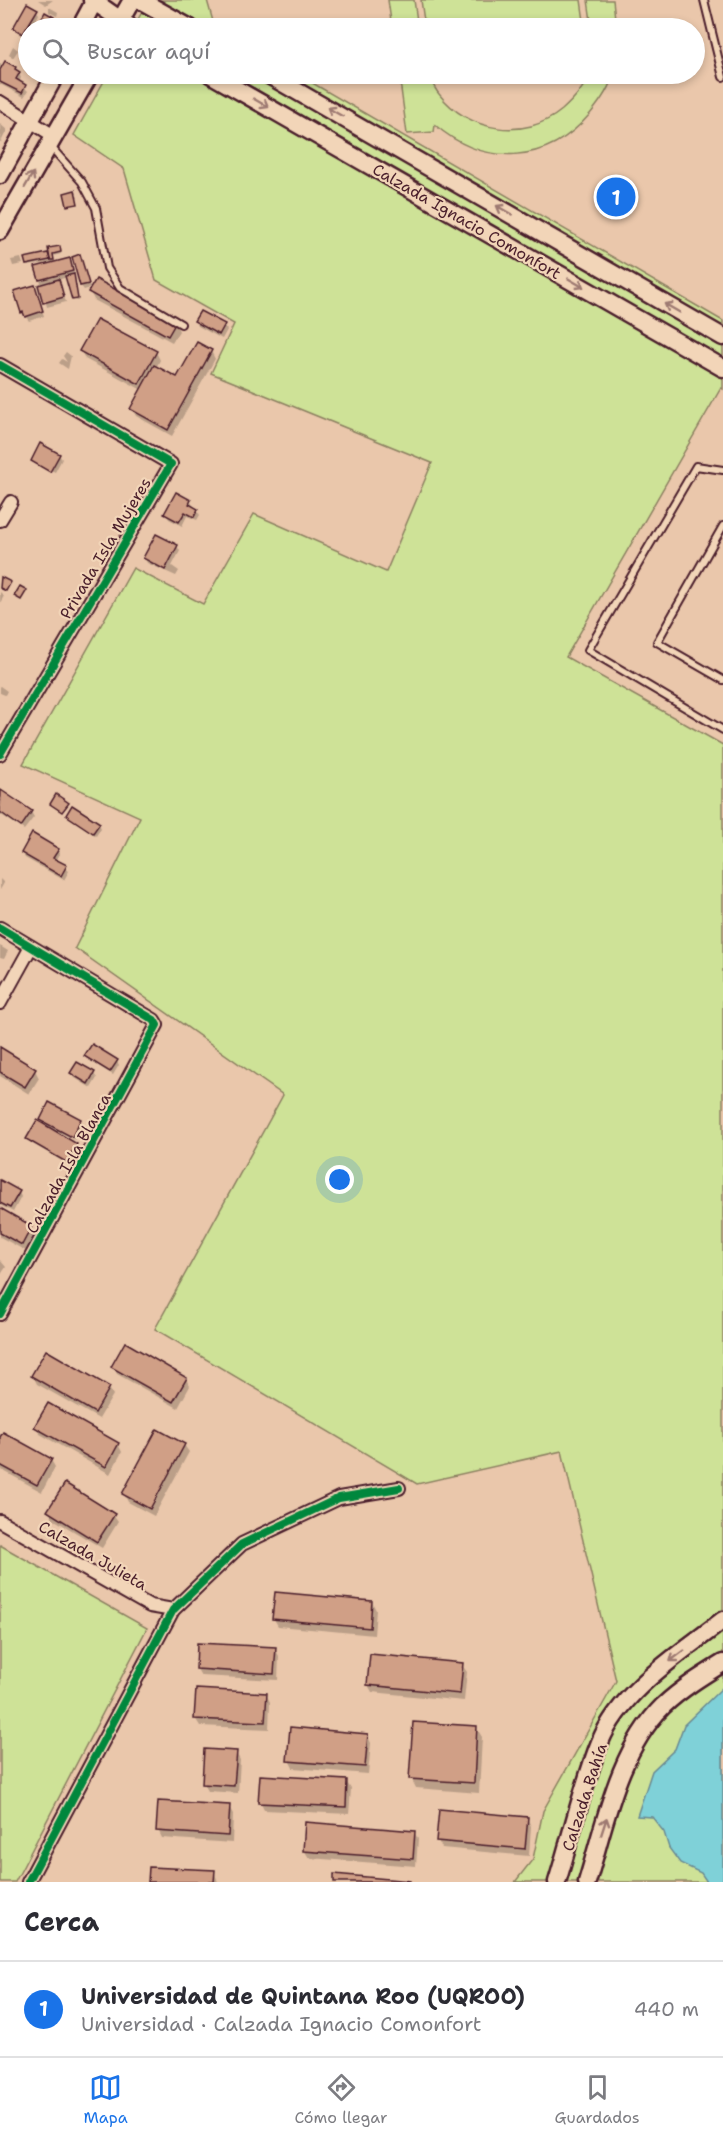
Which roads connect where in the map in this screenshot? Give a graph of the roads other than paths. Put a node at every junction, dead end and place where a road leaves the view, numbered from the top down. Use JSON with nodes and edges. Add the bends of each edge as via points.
{"nodes":[{"id":1,"x":94,"y":0,"type":"edge"},
{"id":2,"x":132,"y":0,"type":"edge"},
{"id":3,"x":140,"y":0,"type":"edge"},
{"id":4,"x":704,"y":0,"type":"edge"},
{"id":5,"x":85,"y":18,"type":"edge"},
{"id":6,"x":113,"y":18,"type":"edge"},
{"id":7,"x":125,"y":18,"type":"edge"},
{"id":8,"x":172,"y":18,"type":"edge"},
{"id":9,"x":723,"y":77,"type":"edge"},
{"id":10,"x":51,"y":84,"type":"edge"},
{"id":11,"x":84,"y":84,"type":"edge"},
{"id":12,"x":227,"y":84,"type":"edge"},
{"id":13,"x":284,"y":84,"type":"edge"},
{"id":14,"x":0,"y":102,"type":"edge"},
{"id":15,"x":31,"y":120,"type":"junction"},
{"id":16,"x":51,"y":141,"type":"junction"},
{"id":17,"x":0,"y":175,"type":"edge"},
{"id":18,"x":0,"y":231,"type":"edge"},
{"id":19,"x":181,"y":324,"type":"dead end"},
{"id":20,"x":723,"y":337,"type":"edge"},
{"id":21,"x":0,"y":365,"type":"edge"},
{"id":22,"x":723,"y":368,"type":"edge"},
{"id":23,"x":723,"y":470,"type":"edge"},
{"id":24,"x":11,"y":502,"type":"dead end"},
{"id":25,"x":0,"y":520,"type":"edge"},
{"id":26,"x":723,"y":526,"type":"edge"},
{"id":27,"x":723,"y":680,"type":"edge"},
{"id":28,"x":723,"y":730,"type":"edge"},
{"id":29,"x":0,"y":754,"type":"edge"},
{"id":30,"x":0,"y":928,"type":"edge"},
{"id":31,"x":31,"y":947,"type":"junction"},
{"id":32,"x":0,"y":1003,"type":"edge"},
{"id":33,"x":0,"y":1314,"type":"edge"},
{"id":34,"x":399,"y":1488,"type":"dead end"},
{"id":35,"x":0,"y":1521,"type":"edge"},
{"id":36,"x":173,"y":1610,"type":"junction"},
{"id":37,"x":723,"y":1620,"type":"edge"},
{"id":38,"x":723,"y":1663,"type":"edge"},
{"id":39,"x":28,"y":1882,"type":"edge"},
{"id":40,"x":556,"y":1882,"type":"edge"},
{"id":41,"x":587,"y":1882,"type":"edge"}],
"edges":[{"from":1,"to":5,"type":"main road"},
{"from":1,"to":6,"type":"main road"},
{"from":2,"to":7,"type":"main road"},
{"from":3,"to":8,"type":"main road"},
{"from":4,"to":9,"type":"lane"},
{"from":10,"to":15,"type":"main road"},
{"from":11,"to":16,"type":"main road"},
{"from":12,"to":22,"type":"main road","name":"Calzada Ignacio Comonfort","one_way":true},
{"from":20,"to":13,"type":"main road","name":"Calzada Ignacio Comonfort","one_way":true},
{"from":14,"to":15,"type":"street"},
{"from":15,"to":16,"type":"street"},
{"from":15,"to":17,"type":"main road"},
{"from":18,"to":16,"type":"main road","one_way":true},
{"from":16,"to":19,"type":"lane","via":[[96,208],[107,268],[120,288]]},
{"from":21,"to":29,"type":"street","name":"Privada Isla Mujeres","via":[[171,464]]},
{"from":23,"to":28,"type":"lane","via":[[696,466],[588,650]]},
{"from":24,"to":25,"type":"street"},
{"from":26,"to":27,"type":"lane","via":[[657,642]]},
{"from":30,"to":31,"type":"street"},
{"from":31,"to":32,"type":"street"},
{"from":31,"to":33,"type":"street","name":"Calzada Isla Blanca","via":[[157,1025]]},
{"from":34,"to":36,"type":"street","via":[[339,1498],[242,1544]]},
{"from":35,"to":36,"type":"street","name":"Calzada Julieta","via":[[150,1606]]},
{"from":36,"to":39,"type":"street"},
{"from":37,"to":40,"type":"main road","name":"Calzada Bahía","one_way":true,"via":[[665,1664],[619,1711],[600,1740]]},
{"from":41,"to":38,"type":"main road","name":"Calzada Bahía","one_way":true,"via":[[631,1752],[662,1707]]}]}
